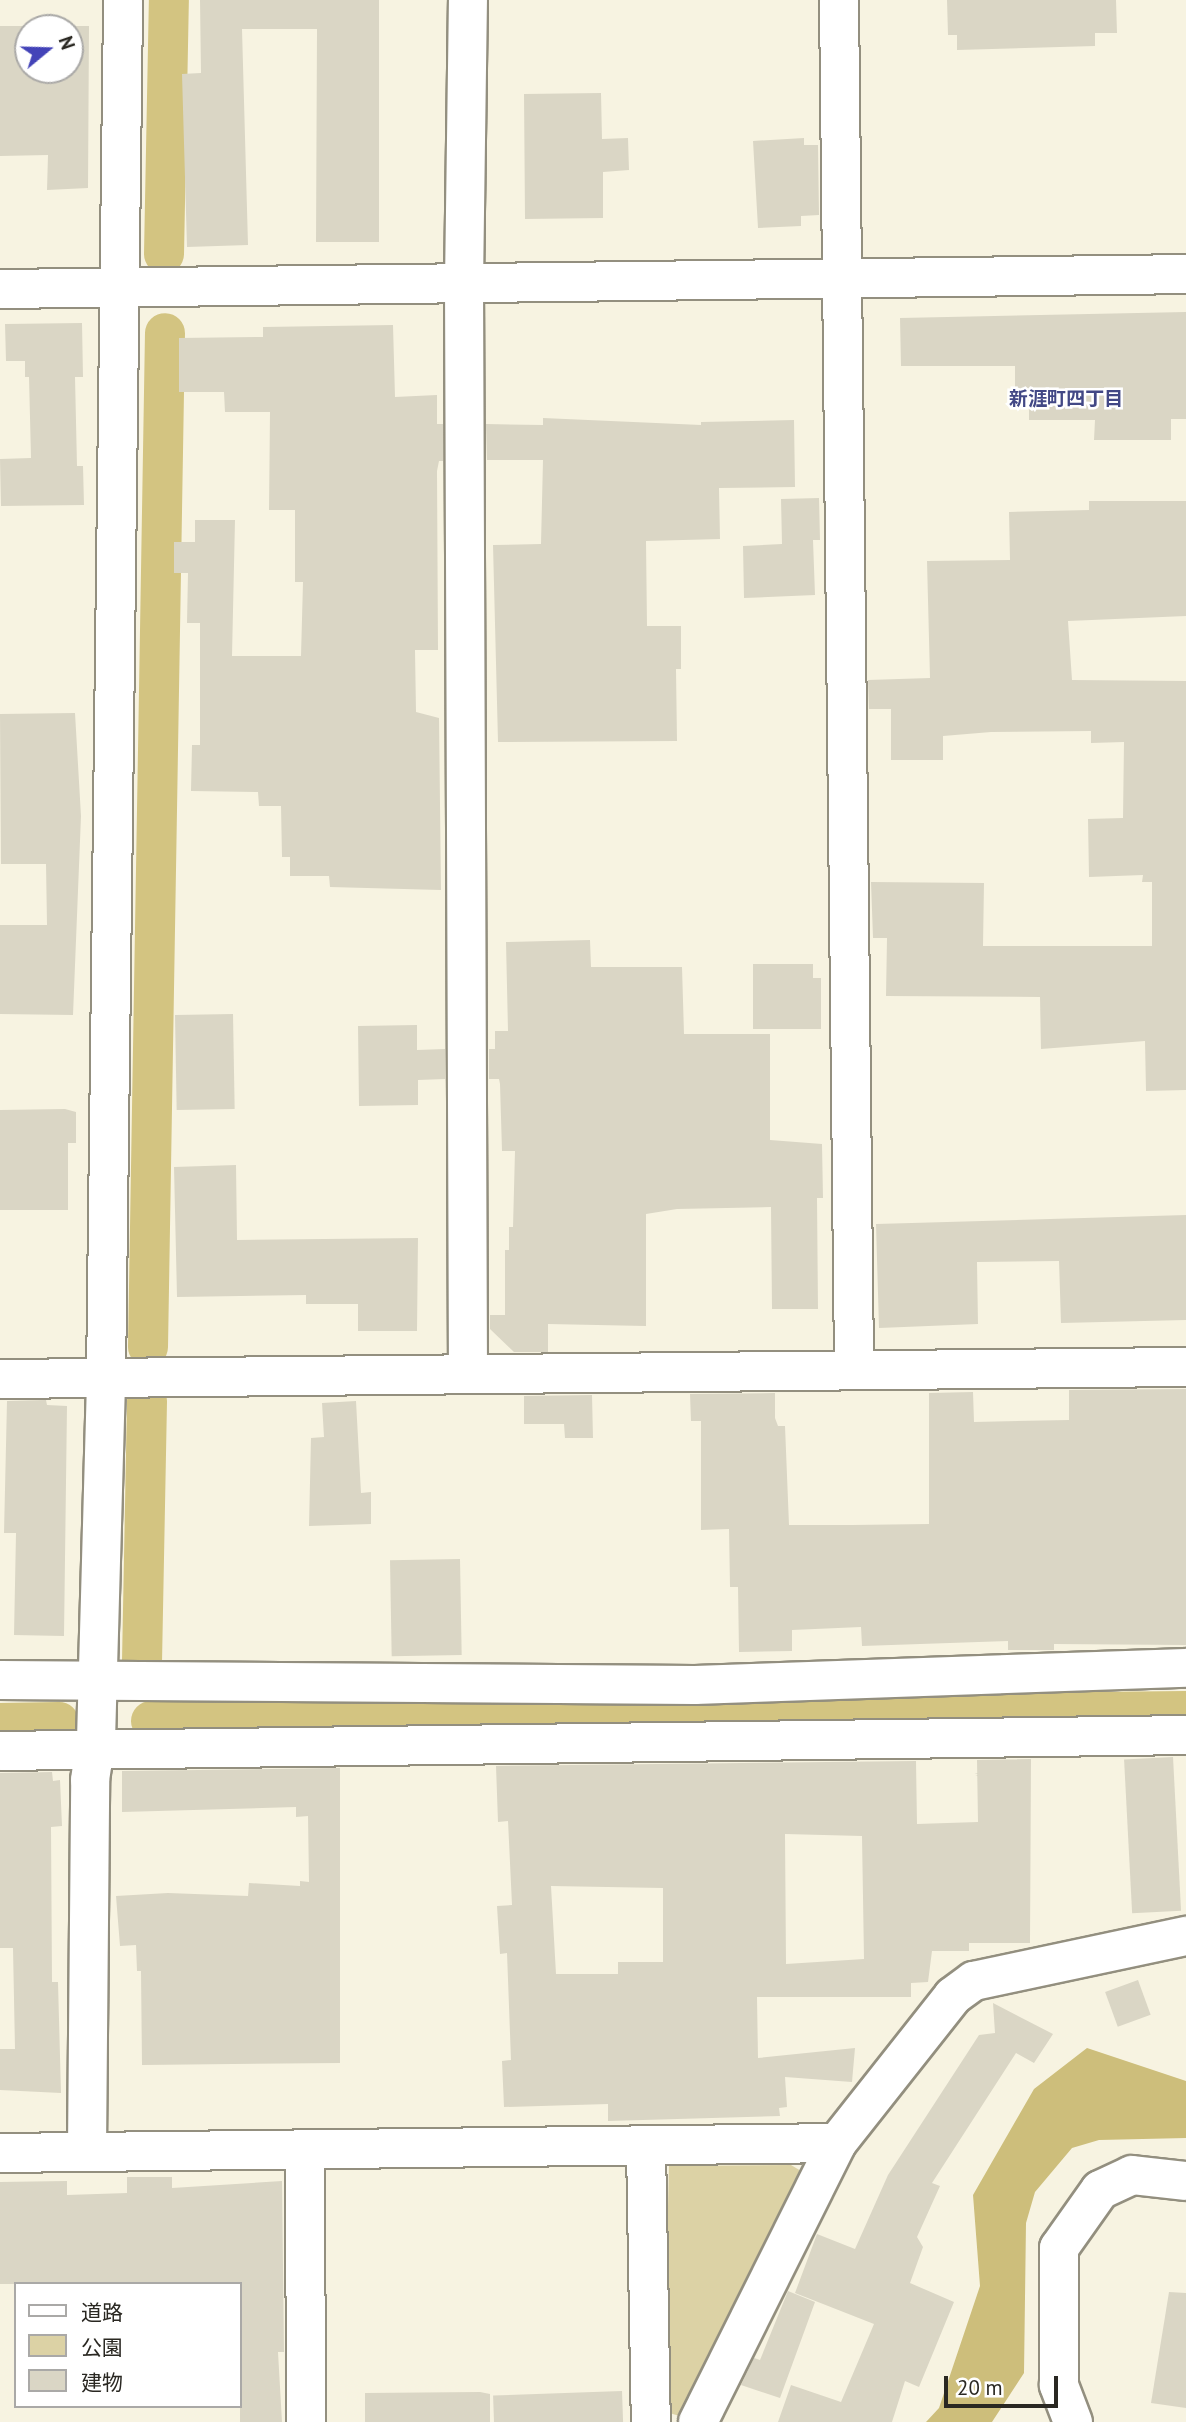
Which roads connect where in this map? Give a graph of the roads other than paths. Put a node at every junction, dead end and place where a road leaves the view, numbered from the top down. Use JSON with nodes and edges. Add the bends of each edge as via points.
{"nodes":[{"id":1,"x":123,"y":0,"type":"edge"},
{"id":2,"x":468,"y":0,"type":"edge"},
{"id":3,"x":839,"y":0,"type":"edge"},
{"id":4,"x":1186,"y":274,"type":"edge"},
{"id":5,"x":840,"y":276,"type":"junction"},
{"id":6,"x":464,"y":283,"type":"junction"},
{"id":7,"x":117,"y":288,"type":"junction"},
{"id":8,"x":0,"y":289,"type":"edge"},
{"id":9,"x":1186,"y":1367,"type":"edge"},
{"id":10,"x":854,"y":1370,"type":"junction"},
{"id":11,"x":468,"y":1374,"type":"junction"},
{"id":12,"x":106,"y":1378,"type":"junction"},
{"id":13,"x":0,"y":1380,"type":"edge"},
{"id":14,"x":1186,"y":1668,"type":"edge"},
{"id":15,"x":0,"y":1680,"type":"edge"},
{"id":16,"x":96,"y":1689,"type":"junction"},
{"id":17,"x":1186,"y":1735,"type":"edge"},
{"id":18,"x":95,"y":1745,"type":"junction"},
{"id":19,"x":0,"y":1751,"type":"edge"},
{"id":20,"x":1186,"y":1936,"type":"edge"},
{"id":21,"x":838,"y":2143,"type":"junction"},
{"id":22,"x":646,"y":2146,"type":"junction"},
{"id":23,"x":87,"y":2150,"type":"junction"},
{"id":24,"x":305,"y":2150,"type":"junction"},
{"id":25,"x":0,"y":2153,"type":"edge"},
{"id":26,"x":1186,"y":2181,"type":"edge"},
{"id":27,"x":306,"y":2422,"type":"edge"},
{"id":28,"x":651,"y":2422,"type":"edge"},
{"id":29,"x":698,"y":2422,"type":"edge"},
{"id":30,"x":1073,"y":2422,"type":"edge"}],
"edges":[{"from":1,"to":7,"type":"street"},
{"from":2,"to":6,"type":"street"},
{"from":3,"to":5,"type":"street"},
{"from":4,"to":5,"type":"street"},
{"from":5,"to":6,"type":"street"},
{"from":5,"to":10,"type":"street"},
{"from":6,"to":7,"type":"street"},
{"from":6,"to":11,"type":"street"},
{"from":7,"to":8,"type":"street"},
{"from":7,"to":12,"type":"street"},
{"from":9,"to":10,"type":"street"},
{"from":10,"to":11,"type":"street"},
{"from":11,"to":12,"type":"street"},
{"from":12,"to":13,"type":"street"},
{"from":12,"to":16,"type":"street"},
{"from":14,"to":16,"type":"street","via":[[695,1685]]},
{"from":15,"to":16,"type":"street"},
{"from":16,"to":18,"type":"street"},
{"from":17,"to":18,"type":"street"},
{"from":18,"to":19,"type":"street"},
{"from":18,"to":23,"type":"street","via":[[90,1780]]},
{"from":20,"to":21,"type":"street","via":[[974,1981],[953,1996]]},
{"from":21,"to":22,"type":"street"},
{"from":21,"to":29,"type":"street"},
{"from":22,"to":24,"type":"street"},
{"from":22,"to":28,"type":"street"},
{"from":23,"to":24,"type":"street"},
{"from":23,"to":25,"type":"street"},
{"from":24,"to":27,"type":"street"},
{"from":26,"to":30,"type":"street","via":[[1132,2175],[1100,2190],[1059,2248],[1059,2385]]}]}
